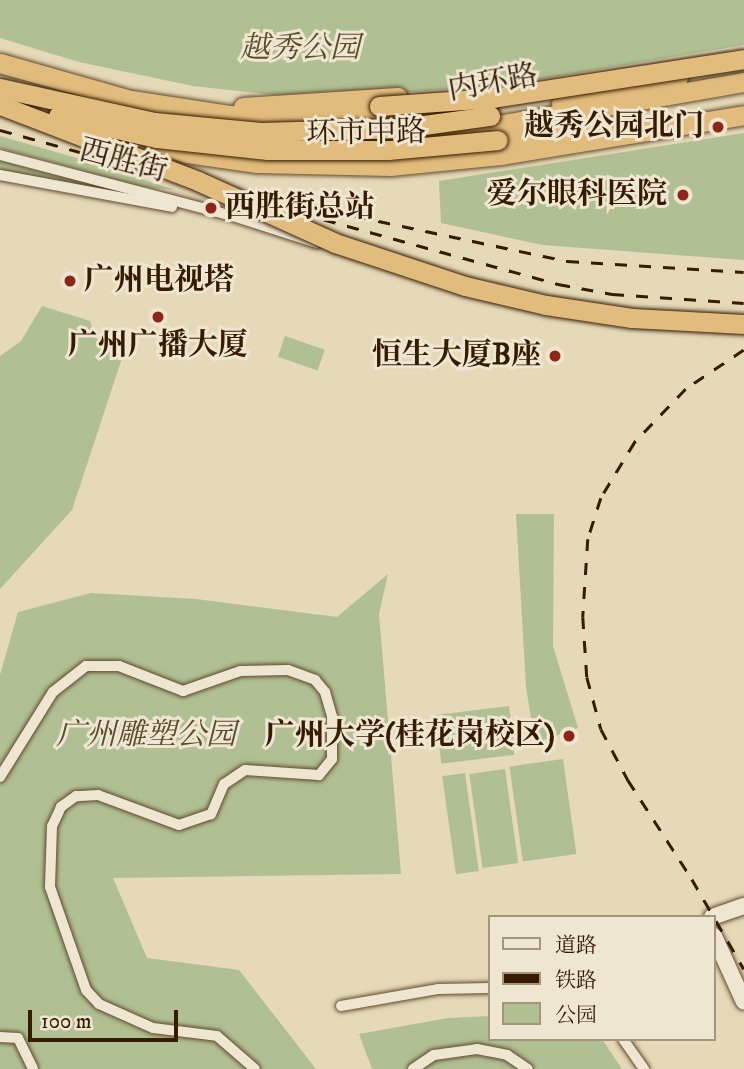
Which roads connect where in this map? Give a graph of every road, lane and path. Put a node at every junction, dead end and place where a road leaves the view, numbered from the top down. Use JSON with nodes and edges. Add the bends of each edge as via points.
{"nodes":[{"id":1,"x":744,"y":60,"type":"edge"},
{"id":2,"x":0,"y":63,"type":"edge"},
{"id":3,"x":0,"y":82,"type":"edge"},
{"id":4,"x":744,"y":82,"type":"edge"},
{"id":5,"x":0,"y":88,"type":"edge"},
{"id":6,"x":744,"y":92,"type":"edge"},
{"id":7,"x":0,"y":100,"type":"edge"},
{"id":8,"x":34,"y":100,"type":"junction"},
{"id":9,"x":744,"y":105,"type":"edge"},
{"id":10,"x":186,"y":110,"type":"junction"},
{"id":11,"x":103,"y":113,"type":"junction"},
{"id":12,"x":744,"y":115,"type":"edge"},
{"id":13,"x":498,"y":140,"type":"junction"},
{"id":14,"x":187,"y":153,"type":"junction"},
{"id":15,"x":0,"y":155,"type":"edge"},
{"id":16,"x":0,"y":175,"type":"edge"},
{"id":17,"x":233,"y":216,"type":"junction"},
{"id":18,"x":435,"y":285,"type":"dead end"},
{"id":19,"x":744,"y":324,"type":"edge"},
{"id":20,"x":0,"y":777,"type":"edge"},
{"id":21,"x":744,"y":906,"type":"edge"},
{"id":22,"x":716,"y":916,"type":"edge"},
{"id":23,"x":716,"y":940,"type":"edge"},
{"id":24,"x":489,"y":988,"type":"edge"},
{"id":25,"x":744,"y":1002,"type":"edge"},
{"id":26,"x":341,"y":1006,"type":"dead end"},
{"id":27,"x":0,"y":1037,"type":"edge"},
{"id":28,"x":624,"y":1041,"type":"edge"},
{"id":29,"x":33,"y":1069,"type":"edge"},
{"id":30,"x":255,"y":1069,"type":"edge"},
{"id":31,"x":413,"y":1069,"type":"edge"},
{"id":32,"x":528,"y":1069,"type":"edge"},
{"id":33,"x":645,"y":1069,"type":"edge"}],
"edges":[{"from":1,"to":5,"type":"highway","name":"内环路","bridge":true,"via":[[490,116],[337,132],[261,132],[154,122]]},
{"from":1,"to":10,"type":"highway","bridge":true,"via":[[493,98],[379,106]]},
{"from":1,"to":10,"type":"highway","via":[[708,68],[661,64],[446,93]]},
{"from":2,"to":10,"type":"highway","via":[[91,90]]},
{"from":3,"to":8,"type":"highway","name":"环市中路"},
{"from":4,"to":11,"type":"highway","via":[[478,131],[344,144],[206,137]]},
{"from":6,"to":13,"type":"highway","name":"内环路"},
{"from":7,"to":8,"type":"highway"},
{"from":7,"to":13,"type":"highway","name":"内环路","bridge":true,"via":[[157,138],[267,150],[389,150]]},
{"from":7,"to":19,"type":"highway","bridge":true,"via":[[335,243],[465,286],[632,318]]},
{"from":8,"to":11,"type":"highway","name":"环市中路"},
{"from":8,"to":14,"type":"highway"},
{"from":9,"to":13,"type":"highway"},
{"from":11,"to":14,"type":"highway","name":"环市中路","via":[[134,134]]},
{"from":12,"to":14,"type":"highway","name":"环市中路","via":[[417,164],[290,165]]},
{"from":15,"to":17,"type":"street","name":"西胜街"},
{"from":16,"to":17,"type":"street","name":"西胜街"},
{"from":17,"to":18,"type":"street","name":"西胜街"},
{"from":20,"to":30,"type":"street","via":[[53,692],[86,666],[119,666],[183,691],[240,671],[288,670],[315,680],[325,692],[332,717],[332,759],[319,775],[245,770],[224,784],[211,814],[179,825],[97,795],[76,796],[61,807],[52,826],[50,887],[86,990],[99,1004],[153,1028],[217,1035]]},
{"from":21,"to":22,"type":"street"},
{"from":23,"to":25,"type":"street"},
{"from":24,"to":26,"type":"street","via":[[438,989]]},
{"from":27,"to":29,"type":"street","via":[[18,1038]]},
{"from":28,"to":33,"type":"street"},
{"from":31,"to":32,"type":"street","via":[[434,1055],[477,1049],[507,1055]]}]}
